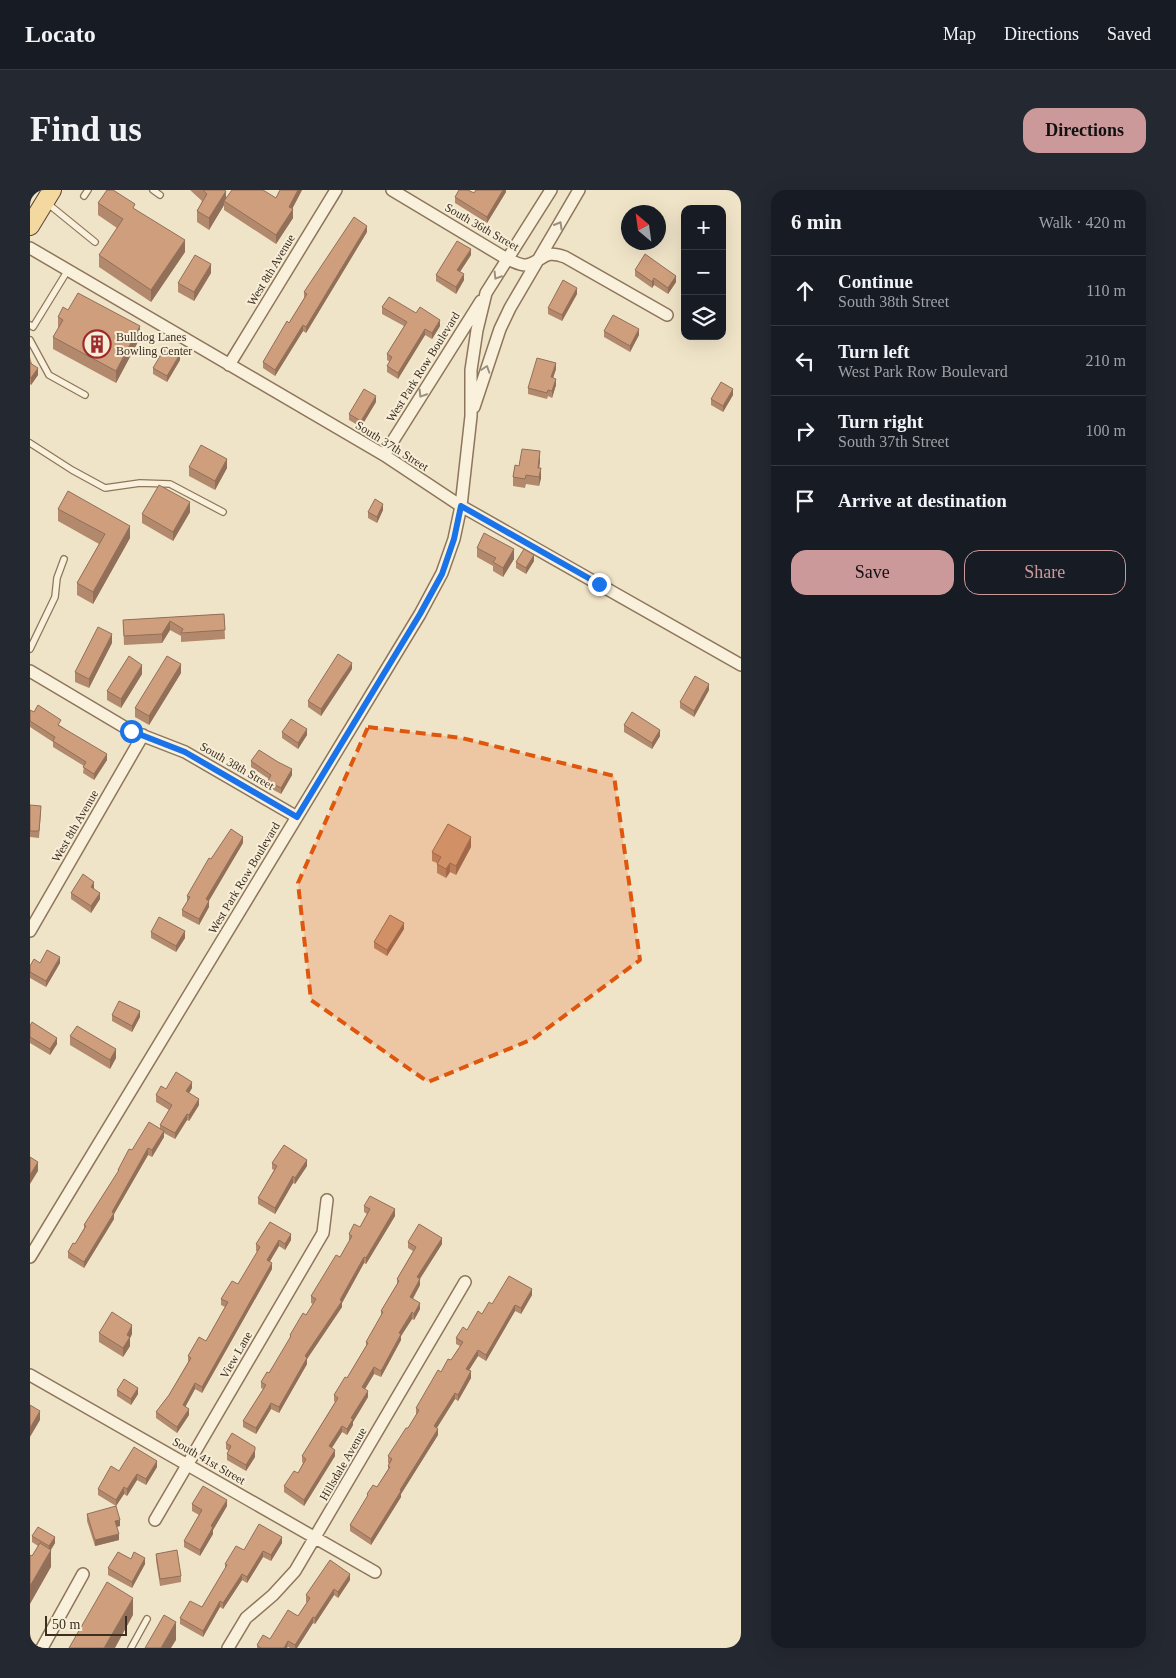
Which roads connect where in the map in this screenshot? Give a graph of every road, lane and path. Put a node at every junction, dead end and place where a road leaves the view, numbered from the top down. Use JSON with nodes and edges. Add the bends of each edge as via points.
{"nodes":[{"id":1,"x":88,"y":190,"type":"edge"},
{"id":2,"x":153,"y":190,"type":"edge"},
{"id":3,"x":336,"y":190,"type":"edge"},
{"id":4,"x":392,"y":190,"type":"edge"},
{"id":5,"x":550,"y":190,"type":"edge"},
{"id":6,"x":579,"y":190,"type":"edge"},
{"id":7,"x":160,"y":195,"type":"dead end"},
{"id":8,"x":49,"y":196,"type":"edge"},
{"id":9,"x":84,"y":196,"type":"dead end"},
{"id":10,"x":31,"y":221,"type":"edge"},
{"id":11,"x":95,"y":242,"type":"dead end"},
{"id":12,"x":30,"y":248,"type":"edge"},
{"id":13,"x":539,"y":258,"type":"junction"},
{"id":14,"x":507,"y":259,"type":"junction"},
{"id":15,"x":68,"y":270,"type":"junction"},
{"id":16,"x":486,"y":293,"type":"junction"},
{"id":17,"x":667,"y":315,"type":"dead end"},
{"id":18,"x":30,"y":325,"type":"edge"},
{"id":19,"x":30,"y":340,"type":"edge"},
{"id":20,"x":229,"y":365,"type":"junction"},
{"id":21,"x":85,"y":395,"type":"dead end"},
{"id":22,"x":472,"y":416,"type":"junction"},
{"id":23,"x":30,"y":443,"type":"edge"},
{"id":24,"x":384,"y":455,"type":"junction"},
{"id":25,"x":461,"y":506,"type":"junction"},
{"id":26,"x":223,"y":512,"type":"dead end"},
{"id":27,"x":64,"y":559,"type":"dead end"},
{"id":28,"x":30,"y":649,"type":"edge"},
{"id":29,"x":741,"y":665,"type":"edge"},
{"id":30,"x":30,"y":671,"type":"edge"},
{"id":31,"x":143,"y":736,"type":"junction"},
{"id":32,"x":297,"y":817,"type":"junction"},
{"id":33,"x":30,"y":931,"type":"edge"},
{"id":34,"x":327,"y":1200,"type":"dead end"},
{"id":35,"x":30,"y":1257,"type":"edge"},
{"id":36,"x":465,"y":1282,"type":"dead end"},
{"id":37,"x":30,"y":1375,"type":"edge"},
{"id":38,"x":188,"y":1465,"type":"junction"},
{"id":39,"x":155,"y":1520,"type":"dead end"},
{"id":40,"x":316,"y":1538,"type":"junction"},
{"id":41,"x":375,"y":1572,"type":"dead end"},
{"id":42,"x":84,"y":1574,"type":"dead end"},
{"id":43,"x":147,"y":1619,"type":"dead end"},
{"id":44,"x":42,"y":1648,"type":"edge"},
{"id":45,"x":131,"y":1648,"type":"edge"},
{"id":46,"x":228,"y":1648,"type":"edge"}],
"edges":[{"from":1,"to":9,"type":"lane"},
{"from":2,"to":7,"type":"lane"},
{"from":3,"to":20,"type":"street","name":"West 8th Avenue"},
{"from":4,"to":14,"type":"street","name":"South 36th Street"},
{"from":5,"to":14,"type":"street","name":"West Park Row Boulevard"},
{"from":13,"to":6,"type":"street","name":"West Park Row Boulevard","one_way":true},
{"from":8,"to":10,"type":"main road"},
{"from":8,"to":11,"type":"lane"},
{"from":12,"to":15,"type":"street","name":"South 37th Street"},
{"from":13,"to":14,"type":"street","name":"South 36th Street","via":[[526,265]]},
{"from":13,"to":17,"type":"street","name":"South 36th Street","via":[[550,253],[565,257]]},
{"from":22,"to":13,"type":"street","name":"West Park Row Boulevard","one_way":true,"via":[[500,329]]},
{"from":14,"to":16,"type":"street","name":"West Park Row Boulevard","one_way":true},
{"from":15,"to":18,"type":"lane","via":[[34,327]]},
{"from":15,"to":20,"type":"street","name":"South 37th Street"},
{"from":16,"to":22,"type":"street","name":"West Park Row Boulevard","via":[[471,370]]},
{"from":16,"to":24,"type":"street","name":"West Park Row Boulevard","one_way":true},
{"from":19,"to":21,"type":"lane","via":[[49,374]]},
{"from":20,"to":24,"type":"street","name":"South 37th Street"},
{"from":22,"to":25,"type":"street","name":"West Park Row Boulevard"},
{"from":23,"to":26,"type":"lane","via":[[106,488],[140,483],[170,484]]},
{"from":24,"to":25,"type":"street","name":"South 37th Street"},
{"from":25,"to":29,"type":"street","name":"South 37th Street"},
{"from":25,"to":32,"type":"street","name":"West Park Row Boulevard","via":[[454,539],[438,582]]},
{"from":27,"to":28,"type":"lane","via":[[55,597]]},
{"from":30,"to":31,"type":"street","name":"South 38th Street"},
{"from":31,"to":32,"type":"street","name":"South 38th Street","via":[[185,752]]},
{"from":31,"to":33,"type":"street","name":"West 8th Avenue"},
{"from":32,"to":35,"type":"street","name":"West Park Row Boulevard"},
{"from":34,"to":38,"type":"street","name":"View Lane","via":[[323,1232]]},
{"from":36,"to":40,"type":"street","name":"Hillsdale Avenue"},
{"from":37,"to":38,"type":"street","name":"South 41st Street"},
{"from":38,"to":39,"type":"street","name":"View Lane"},
{"from":38,"to":40,"type":"street","name":"South 41st Street"},
{"from":40,"to":41,"type":"street","name":"South 41st Street"},
{"from":40,"to":46,"type":"street","name":"Hillsdale Avenue","via":[[295,1571],[246,1618]]},
{"from":42,"to":44,"type":"street"},
{"from":43,"to":45,"type":"lane"}]}
